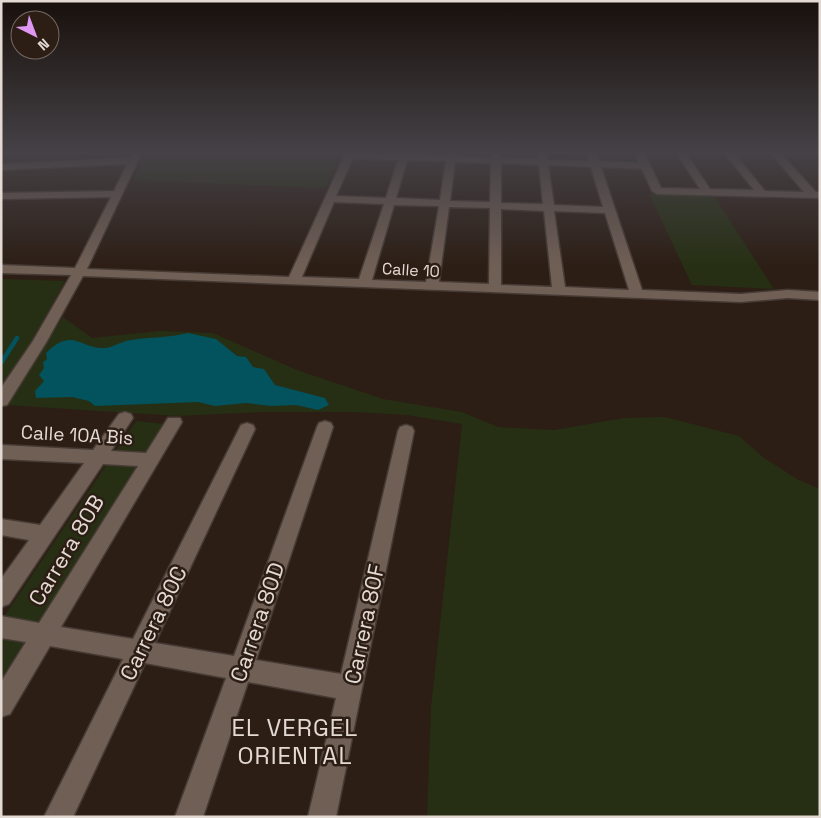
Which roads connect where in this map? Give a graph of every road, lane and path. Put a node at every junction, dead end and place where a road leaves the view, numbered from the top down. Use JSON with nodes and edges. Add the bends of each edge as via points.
{"nodes":[{"id":1,"x":118,"y":190,"type":"edge"},
{"id":2,"x":334,"y":190,"type":"edge"},
{"id":3,"x":393,"y":190,"type":"edge"},
{"id":4,"x":447,"y":190,"type":"edge"},
{"id":5,"x":496,"y":190,"type":"edge"},
{"id":6,"x":547,"y":190,"type":"edge"},
{"id":7,"x":602,"y":190,"type":"edge"},
{"id":8,"x":657,"y":190,"type":"edge"},
{"id":9,"x":759,"y":190,"type":"edge"},
{"id":10,"x":707,"y":192,"type":"joint"},
{"id":11,"x":116,"y":194,"type":"junction"},
{"id":12,"x":762,"y":194,"type":"junction"},
{"id":13,"x":816,"y":195,"type":"edge"},
{"id":14,"x":1,"y":196,"type":"edge"},
{"id":15,"x":330,"y":199,"type":"junction"},
{"id":16,"x":390,"y":201,"type":"junction"},
{"id":17,"x":445,"y":203,"type":"junction"},
{"id":18,"x":496,"y":205,"type":"junction"},
{"id":19,"x":549,"y":208,"type":"junction"},
{"id":20,"x":608,"y":210,"type":"junction"},
{"id":21,"x":1,"y":269,"type":"edge"},
{"id":22,"x":80,"y":271,"type":"junction"},
{"id":23,"x":294,"y":280,"type":"junction"},
{"id":24,"x":364,"y":284,"type":"junction"},
{"id":25,"x":432,"y":287,"type":"junction"},
{"id":26,"x":495,"y":290,"type":"junction"},
{"id":27,"x":559,"y":292,"type":"junction"},
{"id":28,"x":637,"y":294,"type":"junction"},
{"id":29,"x":820,"y":296,"type":"edge"},
{"id":30,"x":1,"y":401,"type":"edge"},
{"id":31,"x":125,"y":418,"type":"dead end"},
{"id":32,"x":174,"y":422,"type":"dead end"},
{"id":33,"x":326,"y":427,"type":"dead end"},
{"id":34,"x":247,"y":429,"type":"dead end"},
{"id":35,"x":406,"y":431,"type":"dead end"},
{"id":36,"x":1,"y":452,"type":"edge"},
{"id":37,"x":98,"y":457,"type":"junction"},
{"id":38,"x":151,"y":460,"type":"junction"},
{"id":39,"x":1,"y":527,"type":"edge"},
{"id":40,"x":45,"y":534,"type":"junction"},
{"id":41,"x":1,"y":597,"type":"edge"},
{"id":42,"x":1,"y":627,"type":"edge"},
{"id":43,"x":44,"y":635,"type":"junction"},
{"id":44,"x":139,"y":651,"type":"junction"},
{"id":45,"x":241,"y":669,"type":"junction"},
{"id":46,"x":350,"y":688,"type":"junction"},
{"id":47,"x":1,"y":705,"type":"edge"},
{"id":48,"x":58,"y":817,"type":"edge"},
{"id":49,"x":189,"y":817,"type":"edge"},
{"id":50,"x":322,"y":817,"type":"edge"}],
"edges":[{"from":1,"to":11,"type":"street"},
{"from":2,"to":15,"type":"street"},
{"from":3,"to":16,"type":"street"},
{"from":4,"to":17,"type":"street"},
{"from":5,"to":18,"type":"street"},
{"from":6,"to":19,"type":"street"},
{"from":7,"to":20,"type":"street"},
{"from":8,"to":10,"type":"street"},
{"from":9,"to":12,"type":"street"},
{"from":10,"to":12,"type":"street"},
{"from":11,"to":14,"type":"street"},
{"from":11,"to":22,"type":"street"},
{"from":12,"to":13,"type":"street"},
{"from":15,"to":16,"type":"street"},
{"from":15,"to":23,"type":"street"},
{"from":16,"to":17,"type":"street"},
{"from":16,"to":24,"type":"street"},
{"from":17,"to":18,"type":"street"},
{"from":17,"to":25,"type":"street"},
{"from":18,"to":19,"type":"street"},
{"from":18,"to":26,"type":"street"},
{"from":19,"to":20,"type":"street"},
{"from":19,"to":27,"type":"street"},
{"from":20,"to":28,"type":"street"},
{"from":21,"to":22,"type":"street","name":"Calle 10"},
{"from":22,"to":23,"type":"street","name":"Calle 10"},
{"from":22,"to":30,"type":"street"},
{"from":23,"to":24,"type":"street","name":"Calle 10"},
{"from":24,"to":25,"type":"street","name":"Calle 10"},
{"from":25,"to":26,"type":"street","name":"Calle 10"},
{"from":26,"to":27,"type":"street","name":"Calle 10"},
{"from":27,"to":28,"type":"street","name":"Calle 10"},
{"from":28,"to":29,"type":"street","name":"Calle 10","via":[[741,298],[788,294]]},
{"from":31,"to":37,"type":"street"},
{"from":32,"to":38,"type":"street","name":"Carrera 80B"},
{"from":33,"to":45,"type":"street","name":"Carrera 80D"},
{"from":34,"to":44,"type":"street","name":"Carrera 80C"},
{"from":35,"to":46,"type":"street","name":"Carrera 80F"},
{"from":36,"to":37,"type":"street","name":"Calle 10A Bis"},
{"from":37,"to":38,"type":"street","name":"Calle 10A Bis"},
{"from":37,"to":40,"type":"street"},
{"from":38,"to":43,"type":"street","name":"Carrera 80B"},
{"from":39,"to":40,"type":"street"},
{"from":40,"to":41,"type":"street"},
{"from":42,"to":43,"type":"street"},
{"from":43,"to":44,"type":"street"},
{"from":43,"to":47,"type":"street","name":"Carrera 80B"},
{"from":44,"to":45,"type":"street"},
{"from":44,"to":48,"type":"street","name":"Carrera 80C"},
{"from":45,"to":46,"type":"street"},
{"from":45,"to":49,"type":"street","name":"Carrera 80D"},
{"from":46,"to":50,"type":"street","name":"Carrera 80F"}]}
